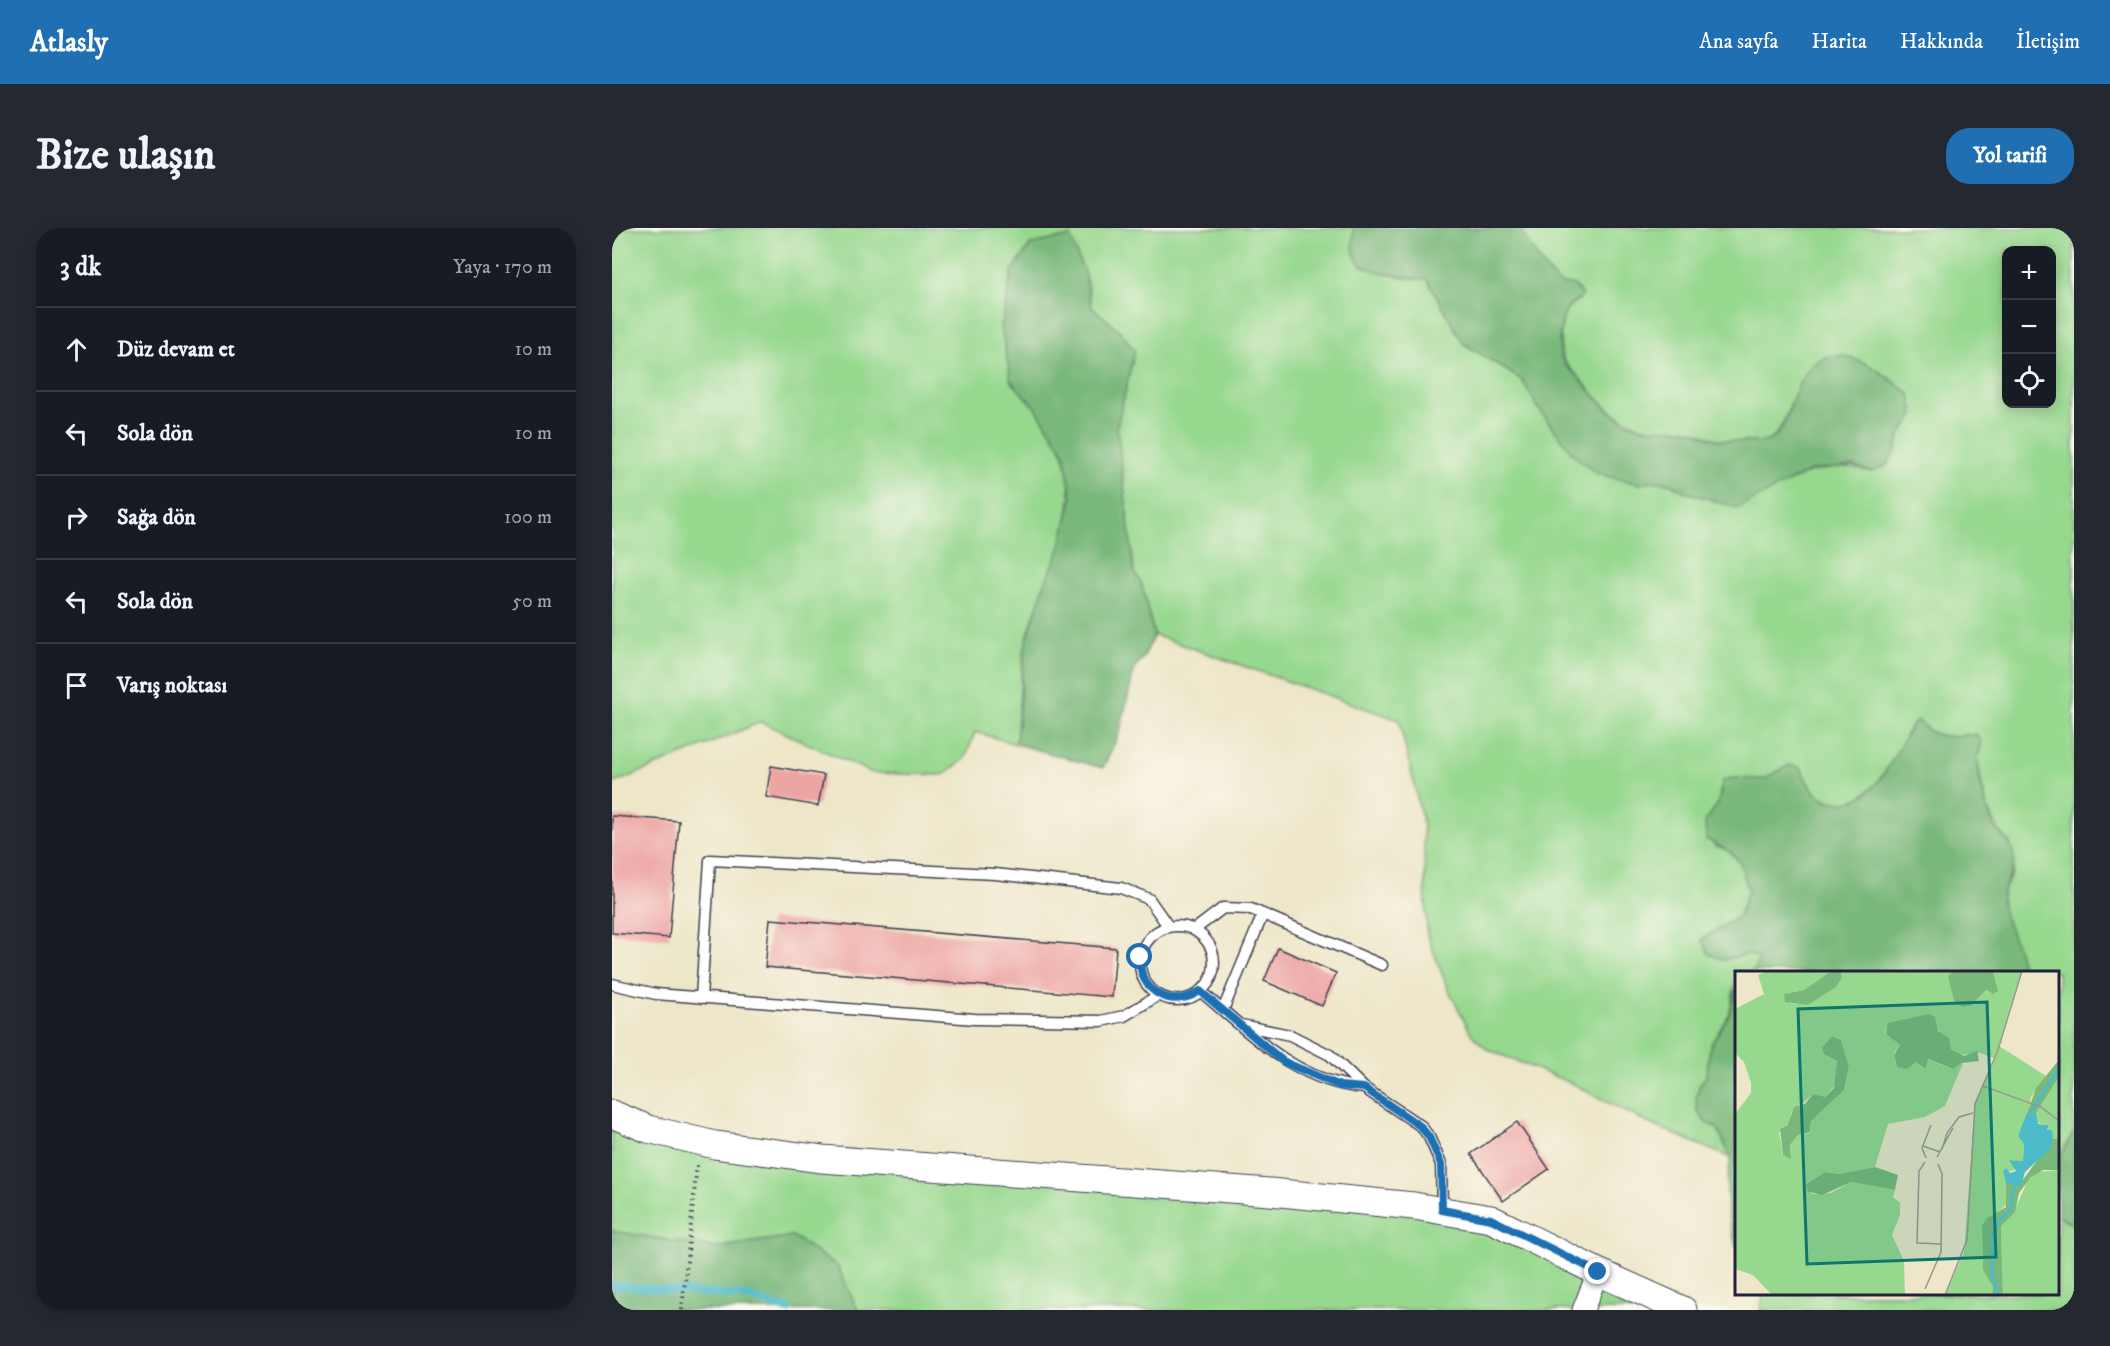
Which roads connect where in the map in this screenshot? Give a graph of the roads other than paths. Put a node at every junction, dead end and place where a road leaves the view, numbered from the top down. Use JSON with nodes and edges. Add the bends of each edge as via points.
{"nodes":[{"id":1,"x":1263,"y":914,"type":"junction"},
{"id":2,"x":1168,"y":926,"type":"junction"},
{"id":3,"x":1194,"y":930,"type":"junction"},
{"id":4,"x":1382,"y":965,"type":"dead end"},
{"id":5,"x":612,"y":984,"type":"edge"},
{"id":6,"x":1200,"y":991,"type":"junction"},
{"id":7,"x":1159,"y":995,"type":"junction"},
{"id":8,"x":701,"y":999,"type":"junction"},
{"id":9,"x":1223,"y":1010,"type":"junction"},
{"id":10,"x":1241,"y":1025,"type":"junction"},
{"id":11,"x":1364,"y":1088,"type":"junction"},
{"id":12,"x":612,"y":1114,"type":"edge"},
{"id":13,"x":1442,"y":1210,"type":"junction"},
{"id":14,"x":1598,"y":1272,"type":"junction"},
{"id":15,"x":1583,"y":1310,"type":"edge"},
{"id":16,"x":1683,"y":1310,"type":"edge"}],
"edges":[{"from":1,"to":3,"type":"lane","via":[[1240,907],[1223,908]]},
{"from":1,"to":4,"type":"lane"},
{"from":1,"to":9,"type":"lane"},
{"from":2,"to":3,"type":"lane"},
{"from":2,"to":7,"type":"lane","via":[[1147,941],[1140,957],[1145,983]]},
{"from":2,"to":8,"type":"lane","via":[[1149,899],[1121,888],[995,874],[710,860]]},
{"from":3,"to":6,"type":"lane","via":[[1208,942],[1214,959],[1211,977]]},
{"from":5,"to":8,"type":"lane"},
{"from":6,"to":7,"type":"lane","via":[[1176,1000]]},
{"from":6,"to":9,"type":"lane"},
{"from":7,"to":8,"type":"lane","via":[[1124,1016],[1101,1021],[975,1019]]},
{"from":9,"to":10,"type":"lane"},
{"from":10,"to":11,"type":"lane","via":[[1284,1062],[1340,1086]]},
{"from":10,"to":11,"type":"lane","via":[[1290,1035],[1330,1055]]},
{"from":11,"to":13,"type":"lane","via":[[1410,1116],[1429,1137],[1441,1164]]},
{"from":12,"to":13,"type":"street","via":[[648,1129],[699,1142],[822,1159],[1247,1190]]},
{"from":13,"to":14,"type":"street","via":[[1491,1219]]},
{"from":14,"to":15,"type":"street"},
{"from":14,"to":16,"type":"street"}]}
